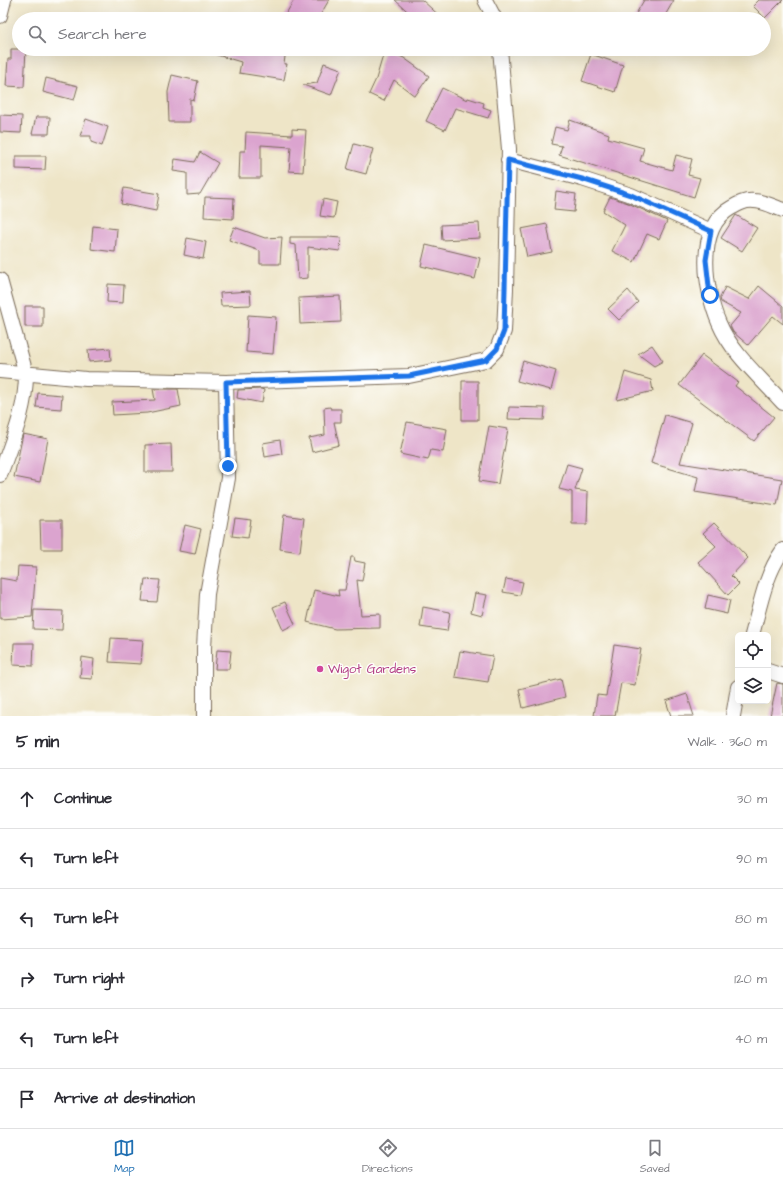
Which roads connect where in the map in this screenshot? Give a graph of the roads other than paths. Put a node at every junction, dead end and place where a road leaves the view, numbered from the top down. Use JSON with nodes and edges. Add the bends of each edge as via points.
{"nodes":[{"id":1,"x":4,"y":0,"type":"edge"},
{"id":2,"x":485,"y":0,"type":"edge"},
{"id":3,"x":491,"y":12,"type":"edge"},
{"id":4,"x":0,"y":16,"type":"edge"},
{"id":5,"x":501,"y":56,"type":"edge"},
{"id":6,"x":508,"y":160,"type":"junction"},
{"id":7,"x":783,"y":210,"type":"edge"},
{"id":8,"x":711,"y":231,"type":"junction"},
{"id":9,"x":0,"y":280,"type":"edge"},
{"id":10,"x":8,"y":308,"type":"junction"},
{"id":11,"x":0,"y":320,"type":"edge"},
{"id":12,"x":0,"y":371,"type":"edge"},
{"id":13,"x":26,"y":374,"type":"junction"},
{"id":14,"x":226,"y":382,"type":"junction"},
{"id":15,"x":783,"y":403,"type":"edge"},
{"id":16,"x":0,"y":475,"type":"edge"},
{"id":17,"x":783,"y":550,"type":"edge"},
{"id":18,"x":753,"y":632,"type":"edge"},
{"id":19,"x":771,"y":672,"type":"edge"},
{"id":20,"x":783,"y":676,"type":"edge"},
{"id":21,"x":735,"y":704,"type":"edge"},
{"id":22,"x":204,"y":716,"type":"edge"},
{"id":23,"x":733,"y":716,"type":"edge"}],
"edges":[{"from":1,"to":4,"type":"street"},
{"from":2,"to":3,"type":"street"},
{"from":5,"to":6,"type":"street"},
{"from":6,"to":8,"type":"street","via":[[631,195]]},
{"from":6,"to":14,"type":"street","via":[[504,331],[497,349],[486,360],[409,376]]},
{"from":7,"to":8,"type":"street","via":[[754,201],[742,202],[727,211]]},
{"from":8,"to":15,"type":"street","via":[[706,260],[710,295],[719,323],[735,350]]},
{"from":9,"to":10,"type":"street"},
{"from":10,"to":11,"type":"street"},
{"from":10,"to":13,"type":"street"},
{"from":12,"to":13,"type":"street"},
{"from":13,"to":14,"type":"street","via":[[86,379]]},
{"from":13,"to":16,"type":"street","via":[[22,413]]},
{"from":14,"to":22,"type":"street","via":[[228,478],[208,594]]},
{"from":17,"to":18,"type":"street","via":[[765,585]]},
{"from":19,"to":20,"type":"street"},
{"from":21,"to":23,"type":"street"}]}
